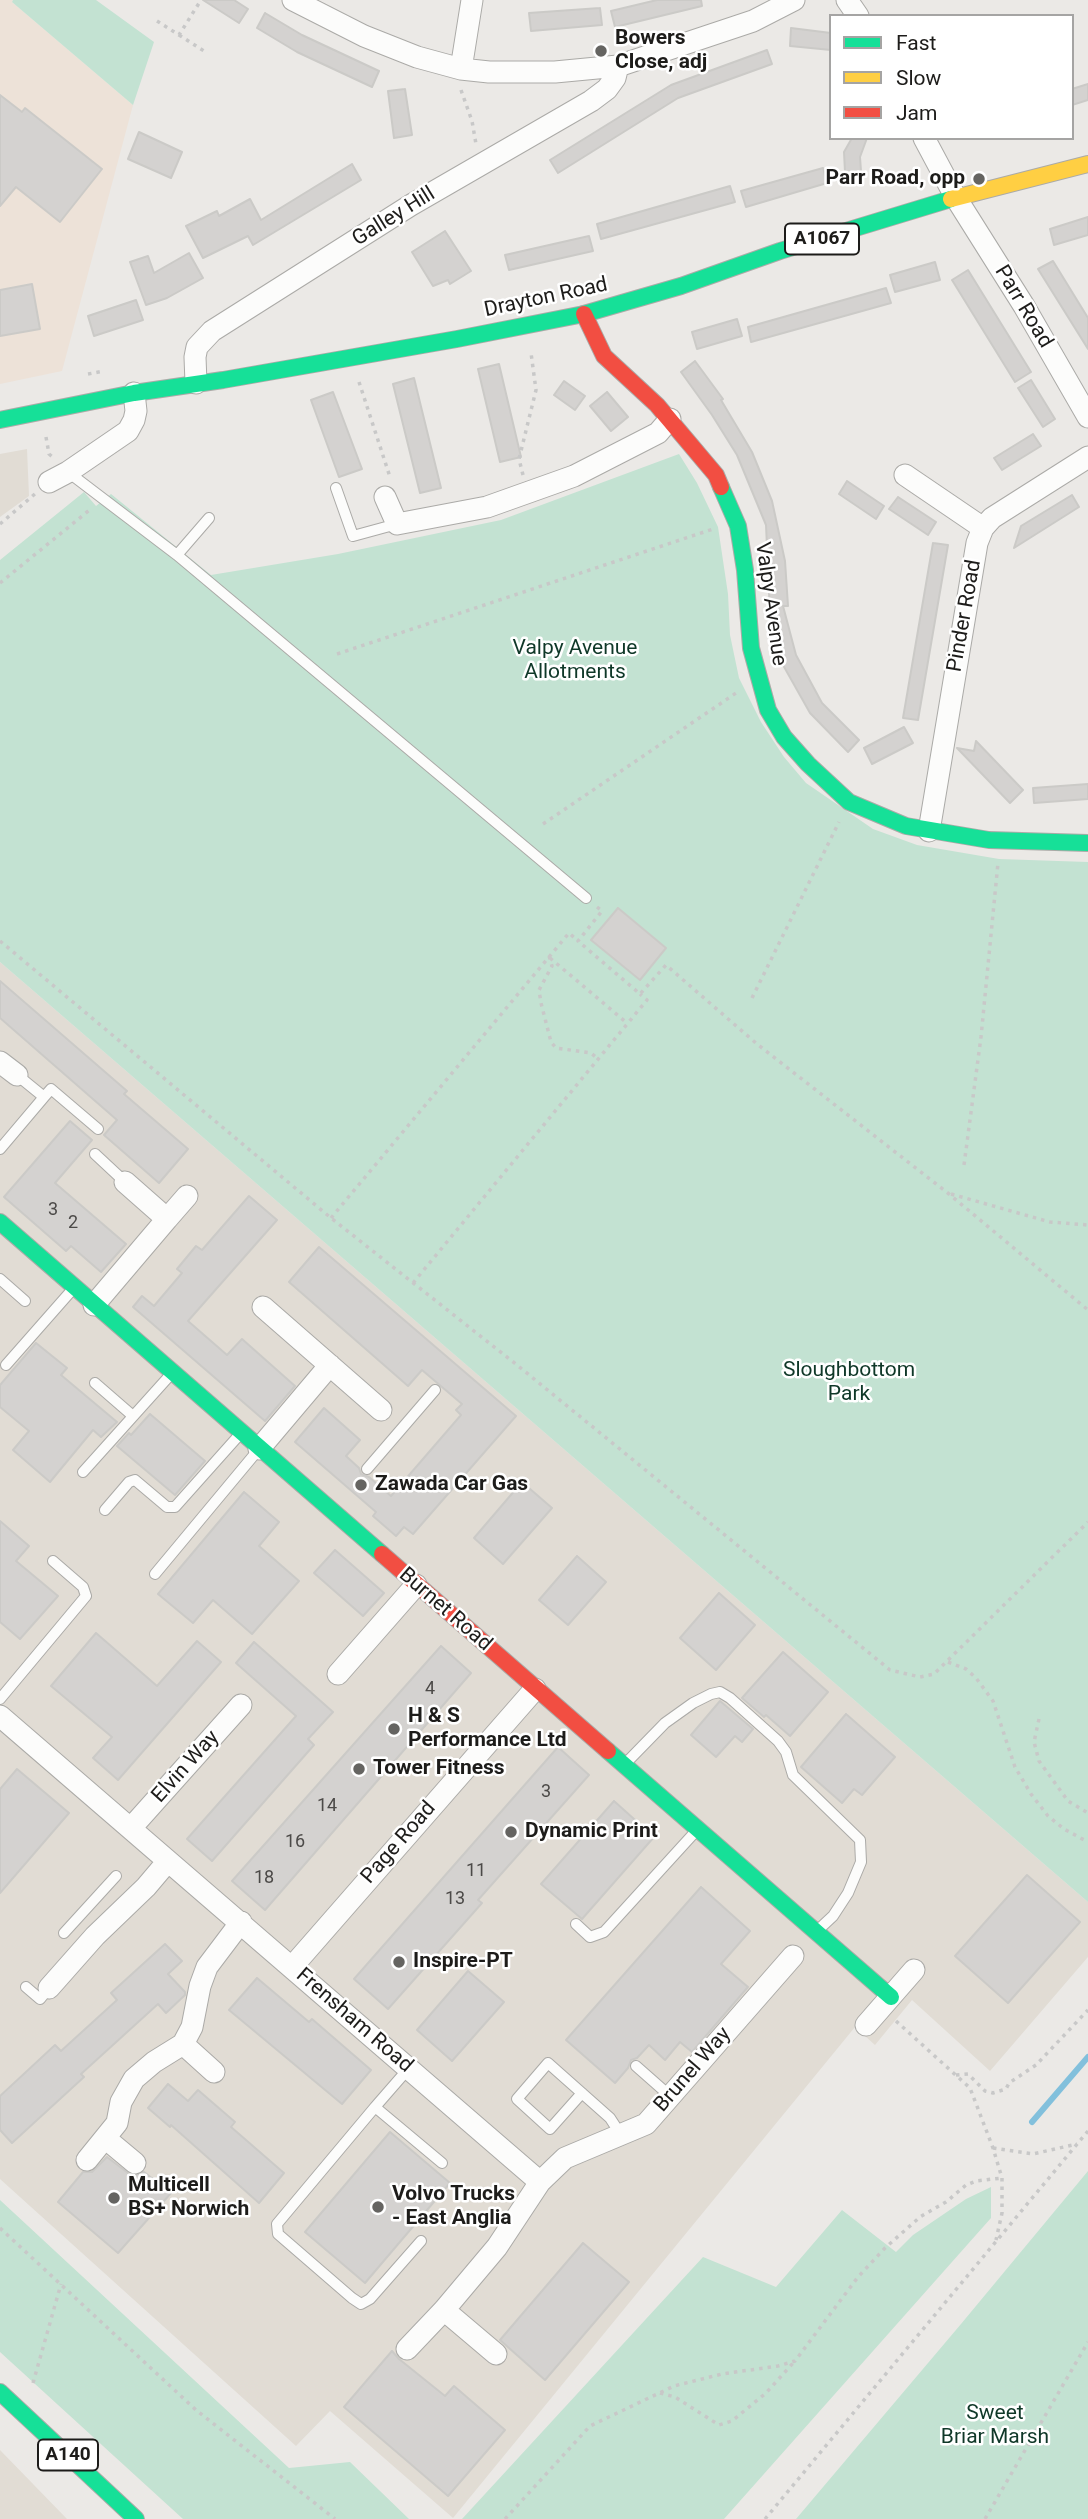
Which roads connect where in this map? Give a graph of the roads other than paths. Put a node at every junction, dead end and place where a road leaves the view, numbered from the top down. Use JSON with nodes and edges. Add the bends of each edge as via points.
{"nodes":[{"id":1,"x":293,"y":0,"type":"edge"},
{"id":2,"x":472,"y":0,"type":"edge"},
{"id":3,"x":794,"y":0,"type":"edge"},
{"id":4,"x":618,"y":66,"type":"junction"},
{"id":5,"x":461,"y":79,"type":"junction"},
{"id":6,"x":925,"y":140,"type":"edge"},
{"id":7,"x":1088,"y":164,"type":"edge"},
{"id":8,"x":957,"y":198,"type":"junction"},
{"id":9,"x":584,"y":314,"type":"junction"},
{"id":10,"x":196,"y":383,"type":"junction"},
{"id":11,"x":134,"y":393,"type":"junction"},
{"id":12,"x":1088,"y":417,"type":"edge"},
{"id":13,"x":670,"y":419,"type":"junction"},
{"id":14,"x":0,"y":420,"type":"edge"},
{"id":15,"x":1088,"y":457,"type":"edge"},
{"id":16,"x":68,"y":472,"type":"junction"},
{"id":17,"x":905,"y":475,"type":"dead end"},
{"id":18,"x":49,"y":482,"type":"road end"},
{"id":19,"x":336,"y":488,"type":"dead end"},
{"id":20,"x":385,"y":497,"type":"road end"},
{"id":21,"x":209,"y":517,"type":"dead end"},
{"id":22,"x":397,"y":524,"type":"junction"},
{"id":23,"x":983,"y":528,"type":"junction"},
{"id":24,"x":177,"y":555,"type":"junction"},
{"id":25,"x":929,"y":831,"type":"junction"},
{"id":26,"x":1088,"y":843,"type":"edge"},
{"id":27,"x":586,"y":898,"type":"road end"},
{"id":28,"x":0,"y":1062,"type":"edge"},
{"id":29,"x":17,"y":1075,"type":"joint"},
{"id":30,"x":44,"y":1097,"type":"junction"},
{"id":31,"x":98,"y":1129,"type":"dead end"},
{"id":32,"x":0,"y":1149,"type":"edge"},
{"id":33,"x":94,"y":1154,"type":"dead end"},
{"id":34,"x":125,"y":1182,"type":"joint"},
{"id":35,"x":187,"y":1196,"type":"dead end"},
{"id":36,"x":167,"y":1219,"type":"junction"},
{"id":37,"x":6,"y":1231,"type":"edge"},
{"id":38,"x":0,"y":1279,"type":"edge"},
{"id":39,"x":74,"y":1287,"type":"junction"},
{"id":40,"x":25,"y":1301,"type":"dead end"},
{"id":41,"x":94,"y":1305,"type":"junction"},
{"id":42,"x":263,"y":1307,"type":"dead end"},
{"id":43,"x":6,"y":1365,"type":"dead end"},
{"id":44,"x":330,"y":1365,"type":"junction"},
{"id":45,"x":172,"y":1373,"type":"junction"},
{"id":46,"x":94,"y":1383,"type":"dead end"},
{"id":47,"x":435,"y":1390,"type":"dead end"},
{"id":48,"x":381,"y":1410,"type":"joint"},
{"id":49,"x":133,"y":1416,"type":"junction"},
{"id":50,"x":402,"y":1428,"type":"junction"},
{"id":51,"x":240,"y":1433,"type":"junction"},
{"id":52,"x":259,"y":1449,"type":"junction"},
{"id":53,"x":366,"y":1469,"type":"dead end"},
{"id":54,"x":83,"y":1472,"type":"dead end"},
{"id":55,"x":105,"y":1510,"type":"dead end"},
{"id":56,"x":53,"y":1561,"type":"dead end"},
{"id":57,"x":155,"y":1574,"type":"dead end"},
{"id":58,"x":416,"y":1585,"type":"junction"},
{"id":59,"x":338,"y":1674,"type":"dead end"},
{"id":60,"x":535,"y":1689,"type":"junction"},
{"id":61,"x":0,"y":1699,"type":"edge"},
{"id":62,"x":241,"y":1705,"type":"dead end"},
{"id":63,"x":3,"y":1725,"type":"edge"},
{"id":64,"x":624,"y":1765,"type":"junction"},
{"id":65,"x":131,"y":1828,"type":"junction"},
{"id":66,"x":698,"y":1829,"type":"junction"},
{"id":67,"x":168,"y":1861,"type":"junction"},
{"id":68,"x":116,"y":1876,"type":"dead end"},
{"id":69,"x":101,"y":1910,"type":"junction"},
{"id":70,"x":241,"y":1922,"type":"junction"},
{"id":71,"x":576,"y":1924,"type":"dead end"},
{"id":72,"x":816,"y":1932,"type":"junction"},
{"id":73,"x":64,"y":1933,"type":"dead end"},
{"id":74,"x":793,"y":1956,"type":"dead end"},
{"id":75,"x":292,"y":1967,"type":"junction"},
{"id":76,"x":914,"y":1970,"type":"dead end"},
{"id":77,"x":26,"y":1987,"type":"dead end"},
{"id":78,"x":49,"y":1988,"type":"joint"},
{"id":79,"x":886,"y":2003,"type":"junction"},
{"id":80,"x":866,"y":2025,"type":"dead end"},
{"id":81,"x":183,"y":2044,"type":"junction"},
{"id":82,"x":636,"y":2066,"type":"dead end"},
{"id":83,"x":409,"y":2068,"type":"junction"},
{"id":84,"x":214,"y":2072,"type":"dead end"},
{"id":85,"x":582,"y":2093,"type":"junction"},
{"id":86,"x":670,"y":2096,"type":"junction"},
{"id":87,"x":375,"y":2107,"type":"junction"},
{"id":88,"x":621,"y":2135,"type":"junction"},
{"id":89,"x":105,"y":2137,"type":"junction"},
{"id":90,"x":87,"y":2160,"type":"dead end"},
{"id":91,"x":135,"y":2163,"type":"dead end"},
{"id":92,"x":442,"y":2163,"type":"dead end"},
{"id":93,"x":540,"y":2182,"type":"junction"},
{"id":94,"x":421,"y":2241,"type":"dead end"},
{"id":95,"x":444,"y":2310,"type":"junction"},
{"id":96,"x":407,"y":2349,"type":"dead end"},
{"id":97,"x":496,"y":2354,"type":"dead end"},
{"id":98,"x":0,"y":2392,"type":"edge"},
{"id":99,"x":136,"y":2519,"type":"edge"}],
"edges":[{"from":1,"to":5,"type":"street"},
{"from":2,"to":5,"type":"street"},
{"from":3,"to":4,"type":"street","via":[[753,21]]},
{"from":4,"to":5,"type":"street","via":[[489,72]]},
{"from":4,"to":10,"type":"street","name":"Galley Hill","via":[[607,89],[591,101],[411,205],[212,331],[197,347]]},
{"from":6,"to":8,"type":"street","name":"Parr Road"},
{"from":7,"to":8,"type":"main road","name":"Drayton Road","number":"A1067"},
{"from":8,"to":9,"type":"main road","name":"Drayton Road","number":"A1067"},
{"from":8,"to":12,"type":"street","name":"Parr Road"},
{"from":9,"to":10,"type":"main road","name":"Drayton Road","number":"A1067"},
{"from":9,"to":13,"type":"main road","name":"Valpy Avenue","via":[[604,356]]},
{"from":10,"to":11,"type":"main road","name":"Drayton Road","number":"A1067"},
{"from":11,"to":14,"type":"main road","name":"Drayton Road","number":"A1067"},
{"from":11,"to":16,"type":"street","via":[[135,420],[128,431]]},
{"from":13,"to":22,"type":"street","via":[[658,433],[574,476],[487,507]]},
{"from":13,"to":25,"type":"main road","name":"Valpy Avenue","via":[[716,475],[735,521],[758,679],[768,710],[784,737],[849,802]]},
{"from":15,"to":23,"type":"street","via":[[992,517]]},
{"from":16,"to":18,"type":"street"},
{"from":16,"to":24,"type":"lane"},
{"from":17,"to":23,"type":"street"},
{"from":19,"to":22,"type":"lane","via":[[353,536]]},
{"from":20,"to":22,"type":"street"},
{"from":21,"to":24,"type":"lane"},
{"from":23,"to":25,"type":"street","name":"Pinder Road"},
{"from":24,"to":27,"type":"lane"},
{"from":25,"to":26,"type":"main road","name":"Valpy Avenue","via":[[1000,840]]},
{"from":28,"to":29,"type":"street"},
{"from":29,"to":30,"type":"lane"},
{"from":30,"to":31,"type":"lane","via":[[51,1088]]},
{"from":30,"to":32,"type":"lane"},
{"from":33,"to":34,"type":"lane"},
{"from":34,"to":36,"type":"street"},
{"from":35,"to":36,"type":"street"},
{"from":36,"to":41,"type":"street"},
{"from":37,"to":39,"type":"main road","name":"Burnet Road"},
{"from":38,"to":40,"type":"lane"},
{"from":39,"to":41,"type":"main road","name":"Burnet Road"},
{"from":39,"to":43,"type":"lane"},
{"from":41,"to":45,"type":"main road","name":"Burnet Road"},
{"from":42,"to":44,"type":"street"},
{"from":44,"to":48,"type":"street"},
{"from":44,"to":52,"type":"street"},
{"from":45,"to":49,"type":"lane"},
{"from":45,"to":51,"type":"main road","name":"Burnet Road"},
{"from":46,"to":49,"type":"lane"},
{"from":47,"to":50,"type":"lane"},
{"from":48,"to":50,"type":"lane"},
{"from":49,"to":54,"type":"lane"},
{"from":50,"to":53,"type":"lane"},
{"from":51,"to":52,"type":"main road","name":"Burnet Road"},
{"from":51,"to":55,"type":"lane","via":[[175,1507],[167,1507],[135,1480]]},
{"from":52,"to":57,"type":"lane"},
{"from":52,"to":58,"type":"main road","name":"Burnet Road"},
{"from":56,"to":61,"type":"lane","via":[[83,1587],[86,1597]]},
{"from":58,"to":59,"type":"street"},
{"from":58,"to":60,"type":"main road","name":"Burnet Road"},
{"from":60,"to":64,"type":"main road","name":"Burnet Road"},
{"from":60,"to":75,"type":"street","name":"Page Road"},
{"from":62,"to":65,"type":"street","name":"Elvin Way"},
{"from":63,"to":65,"type":"street","name":"Frensham Road"},
{"from":64,"to":66,"type":"main road","name":"Burnet Road"},
{"from":64,"to":72,"type":"lane","via":[[665,1723],[711,1694],[720,1692],[739,1707],[778,1741],[793,1775],[860,1840],[861,1862],[848,1893]]},
{"from":65,"to":67,"type":"street","name":"Frensham Road"},
{"from":66,"to":71,"type":"lane","via":[[604,1932],[590,1937]]},
{"from":66,"to":72,"type":"main road","name":"Burnet Road"},
{"from":67,"to":69,"type":"street","via":[[146,1887]]},
{"from":67,"to":70,"type":"street","name":"Frensham Road"},
{"from":68,"to":69,"type":"lane"},
{"from":69,"to":73,"type":"lane"},
{"from":69,"to":78,"type":"street"},
{"from":70,"to":75,"type":"street","name":"Frensham Road"},
{"from":70,"to":81,"type":"street","via":[[207,1967],[192,2027]]},
{"from":72,"to":79,"type":"main road","name":"Burnet Road"},
{"from":74,"to":86,"type":"street","name":"Brunel Way"},
{"from":75,"to":83,"type":"street","name":"Frensham Road"},
{"from":76,"to":79,"type":"street"},
{"from":77,"to":78,"type":"lane","via":[[40,1998]]},
{"from":79,"to":80,"type":"street"},
{"from":81,"to":84,"type":"street"},
{"from":81,"to":89,"type":"street","via":[[134,2079],[121,2102],[117,2123]]},
{"from":82,"to":86,"type":"lane"},
{"from":83,"to":87,"type":"lane"},
{"from":83,"to":93,"type":"street","name":"Frensham Road"},
{"from":85,"to":85,"type":"lane","via":[[551,2129],[517,2099],[548,2063]]},
{"from":85,"to":88,"type":"lane","via":[[610,2118]]},
{"from":86,"to":88,"type":"street","name":"Brunel Way","via":[[646,2124]]},
{"from":87,"to":92,"type":"lane"},
{"from":87,"to":94,"type":"lane","via":[[277,2224],[278,2234],[361,2304]]},
{"from":88,"to":93,"type":"street","name":"Brunel Way","via":[[565,2158]]},
{"from":89,"to":90,"type":"street"},
{"from":89,"to":91,"type":"street"},
{"from":93,"to":95,"type":"street","name":"Brunel Way","via":[[497,2247]]},
{"from":95,"to":96,"type":"street","name":"Brunel Way"},
{"from":95,"to":97,"type":"street"},
{"from":98,"to":99,"type":"main road","number":"A140"}]}
